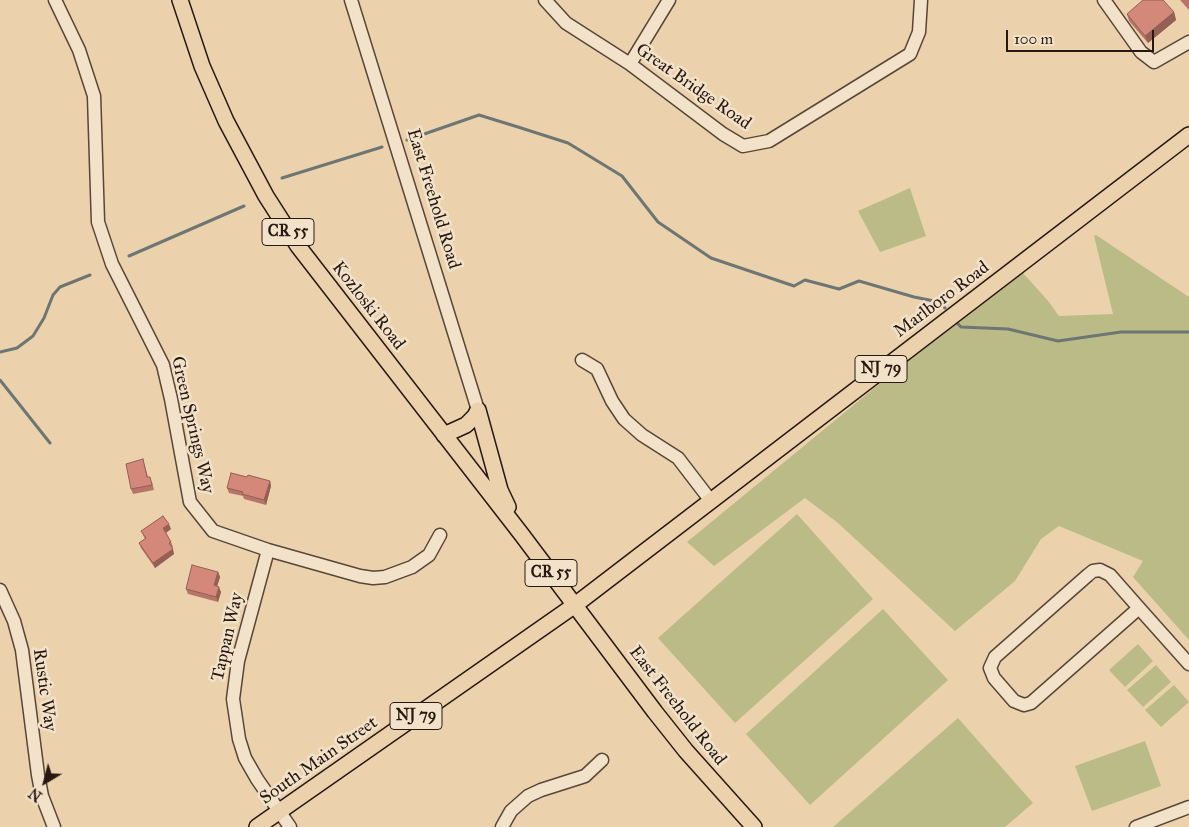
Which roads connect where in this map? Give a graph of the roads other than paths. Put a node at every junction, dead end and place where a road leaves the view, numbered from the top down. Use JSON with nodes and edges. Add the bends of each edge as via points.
{"nodes":[{"id":1,"x":55,"y":0,"type":"edge"},
{"id":2,"x":180,"y":0,"type":"edge"},
{"id":3,"x":351,"y":0,"type":"edge"},
{"id":4,"x":545,"y":0,"type":"edge"},
{"id":5,"x":669,"y":0,"type":"edge"},
{"id":6,"x":922,"y":0,"type":"edge"},
{"id":7,"x":1104,"y":0,"type":"edge"},
{"id":8,"x":1189,"y":42,"type":"edge"},
{"id":9,"x":630,"y":64,"type":"junction"},
{"id":10,"x":1189,"y":135,"type":"edge"},
{"id":11,"x":582,"y":360,"type":"dead end"},
{"id":12,"x":478,"y":410,"type":"junction"},
{"id":13,"x":444,"y":436,"type":"junction"},
{"id":14,"x":711,"y":501,"type":"junction"},
{"id":15,"x":440,"y":535,"type":"dead end"},
{"id":16,"x":522,"y":535,"type":"junction"},
{"id":17,"x":268,"y":550,"type":"junction"},
{"id":18,"x":0,"y":590,"type":"edge"},
{"id":19,"x":574,"y":605,"type":"junction"},
{"id":20,"x":1139,"y":608,"type":"junction"},
{"id":21,"x":1189,"y":664,"type":"edge"},
{"id":22,"x":602,"y":760,"type":"dead end"},
{"id":23,"x":1189,"y":807,"type":"edge"},
{"id":24,"x":279,"y":812,"type":"junction"},
{"id":25,"x":54,"y":827,"type":"edge"},
{"id":26,"x":257,"y":827,"type":"edge"},
{"id":27,"x":290,"y":827,"type":"edge"},
{"id":28,"x":502,"y":827,"type":"edge"},
{"id":29,"x":754,"y":827,"type":"edge"},
{"id":30,"x":1136,"y":827,"type":"edge"}],
"edges":[{"from":1,"to":17,"type":"street","name":"Green Springs Way","via":[[79,50],[94,96],[98,222],[112,264],[163,366],[190,502],[213,531]]},
{"from":2,"to":13,"type":"main road","name":"Kozloski Road","number":"CR 55","via":[[202,66],[226,121],[266,196],[298,246]]},
{"from":3,"to":12,"type":"street","name":"East Freehold Road"},
{"from":4,"to":9,"type":"street","name":"Great Bridge Road","via":[[566,23]]},
{"from":5,"to":9,"type":"street"},
{"from":6,"to":9,"type":"street","name":"Great Bridge Road","via":[[919,32],[910,54],[769,141],[743,146]]},
{"from":7,"to":8,"type":"street","via":[[1142,52],[1154,62]]},
{"from":10,"to":14,"type":"main road","name":"Marlboro Road","number":"NJ 79"},
{"from":11,"to":14,"type":"street","via":[[597,369],[624,419],[678,458]]},
{"from":12,"to":13,"type":"main road","via":[[466,425]]},
{"from":12,"to":16,"type":"main road","via":[[500,490]]},
{"from":13,"to":16,"type":"main road","name":"Kozloski Road","number":"CR 55"},
{"from":14,"to":19,"type":"main road","name":"Marlboro Road","number":"NJ 79"},
{"from":15,"to":17,"type":"street","name":"Green Springs Way","via":[[429,556],[385,578],[360,576]]},
{"from":16,"to":19,"type":"main road","name":"Kozloski Road","number":"CR 55"},
{"from":17,"to":24,"type":"street","name":"Tappan Way","via":[[238,661],[233,699],[239,739],[246,758]]},
{"from":18,"to":25,"type":"street","name":"Rustic Way","via":[[22,650],[38,775]]},
{"from":19,"to":24,"type":"main road","name":"South Main Street","number":"NJ 79"},
{"from":19,"to":29,"type":"main road","name":"East Freehold Road","via":[[686,752]]},
{"from":20,"to":20,"type":"street","via":[[1110,575],[1100,570],[1093,572],[995,657],[990,668],[994,678],[1014,701],[1031,704]]},
{"from":20,"to":21,"type":"street"},
{"from":22,"to":28,"type":"street","via":[[585,776],[528,796],[511,811]]},
{"from":23,"to":30,"type":"street"},
{"from":24,"to":26,"type":"main road","name":"South Main Street","number":"NJ 79"},
{"from":24,"to":27,"type":"street","name":"Tappan Way"}]}
